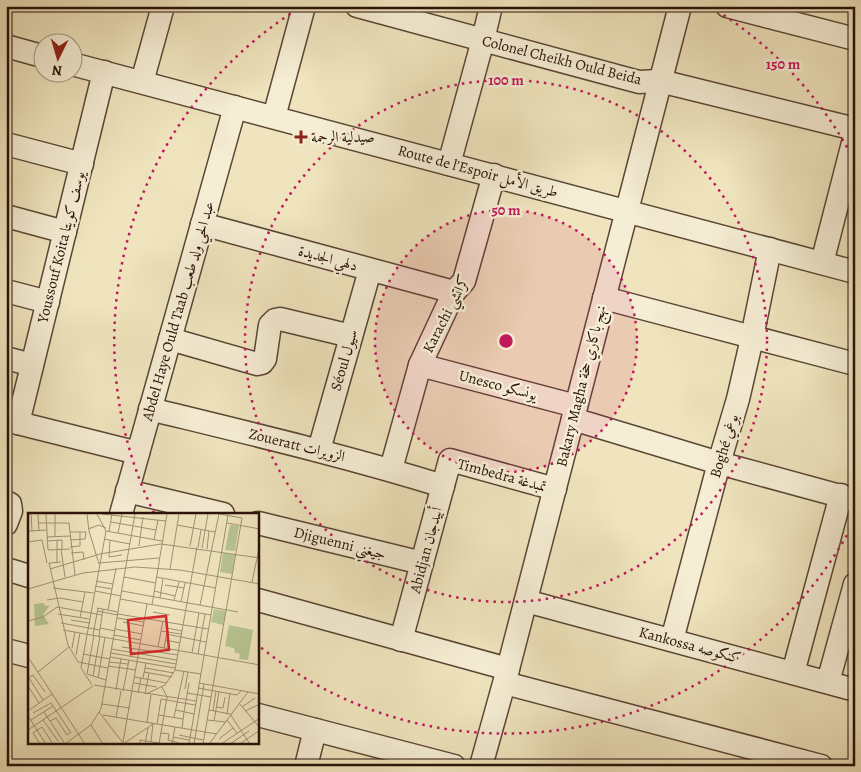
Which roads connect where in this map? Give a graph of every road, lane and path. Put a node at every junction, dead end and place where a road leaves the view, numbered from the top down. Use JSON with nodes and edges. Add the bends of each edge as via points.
{"nodes":[{"id":1,"x":164,"y":6,"type":"edge"},
{"id":2,"x":304,"y":6,"type":"edge"},
{"id":3,"x":357,"y":6,"type":"edge"},
{"id":4,"x":491,"y":6,"type":"edge"},
{"id":5,"x":680,"y":6,"type":"edge"},
{"id":6,"x":727,"y":6,"type":"edge"},
{"id":7,"x":855,"y":39,"type":"edge"},
{"id":8,"x":483,"y":40,"type":"junction"},
{"id":9,"x":6,"y":46,"type":"edge"},
{"id":10,"x":32,"y":53,"type":"edge"},
{"id":11,"x":82,"y":66,"type":"edge"},
{"id":12,"x":104,"y":72,"type":"junction"},
{"id":13,"x":660,"y":81,"type":"junction"},
{"id":14,"x":142,"y":82,"type":"junction"},
{"id":15,"x":234,"y":107,"type":"junction"},
{"id":16,"x":274,"y":117,"type":"junction"},
{"id":17,"x":855,"y":129,"type":"edge"},
{"id":18,"x":855,"y":135,"type":"edge"},
{"id":19,"x":6,"y":144,"type":"edge"},
{"id":20,"x":82,"y":164,"type":"junction"},
{"id":21,"x":449,"y":164,"type":"junction"},
{"id":22,"x":494,"y":175,"type":"junction"},
{"id":23,"x":627,"y":211,"type":"junction"},
{"id":24,"x":6,"y":216,"type":"edge"},
{"id":25,"x":202,"y":224,"type":"junction"},
{"id":26,"x":65,"y":232,"type":"junction"},
{"id":27,"x":770,"y":250,"type":"junction"},
{"id":28,"x":822,"y":263,"type":"junction"},
{"id":29,"x":370,"y":270,"type":"junction"},
{"id":30,"x":855,"y":272,"type":"edge"},
{"id":31,"x":6,"y":291,"type":"edge"},
{"id":32,"x":454,"y":292,"type":"junction"},
{"id":33,"x":604,"y":298,"type":"junction"},
{"id":34,"x":48,"y":302,"type":"junction"},
{"id":35,"x":351,"y":336,"type":"junction"},
{"id":36,"x":752,"y":336,"type":"junction"},
{"id":37,"x":170,"y":339,"type":"junction"},
{"id":38,"x":6,"y":358,"type":"edge"},
{"id":39,"x":855,"y":364,"type":"edge"},
{"id":40,"x":32,"y":365,"type":"junction"},
{"id":41,"x":420,"y":365,"type":"junction"},
{"id":42,"x":150,"y":409,"type":"junction"},
{"id":43,"x":575,"y":412,"type":"junction"},
{"id":44,"x":12,"y":421,"type":"edge"},
{"id":45,"x":319,"y":450,"type":"junction"},
{"id":46,"x":138,"y":453,"type":"junction"},
{"id":47,"x":450,"y":460,"type":"joint"},
{"id":48,"x":719,"y":463,"type":"junction"},
{"id":49,"x":390,"y":469,"type":"junction"},
{"id":50,"x":443,"y":486,"type":"junction"},
{"id":51,"x":555,"y":489,"type":"junction"},
{"id":52,"x":127,"y":491,"type":"junction"},
{"id":53,"x":848,"y":498,"type":"edge"},
{"id":54,"x":6,"y":502,"type":"edge"},
{"id":55,"x":121,"y":513,"type":"edge"},
{"id":56,"x":212,"y":513,"type":"edge"},
{"id":57,"x":259,"y":523,"type":"edge"},
{"id":58,"x":6,"y":524,"type":"edge"},
{"id":59,"x":422,"y":563,"type":"junction"},
{"id":60,"x":6,"y":569,"type":"edge"},
{"id":61,"x":28,"y":576,"type":"edge"},
{"id":62,"x":855,"y":584,"type":"edge"},
{"id":63,"x":259,"y":600,"type":"edge"},
{"id":64,"x":526,"y":601,"type":"junction"},
{"id":65,"x":401,"y":640,"type":"junction"},
{"id":66,"x":672,"y":640,"type":"junction"},
{"id":67,"x":6,"y":650,"type":"edge"},
{"id":68,"x":28,"y":656,"type":"edge"},
{"id":69,"x":793,"y":673,"type":"junction"},
{"id":70,"x":506,"y":676,"type":"junction"},
{"id":71,"x":828,"y":682,"type":"junction"},
{"id":72,"x":855,"y":690,"type":"edge"},
{"id":73,"x":259,"y":715,"type":"edge"},
{"id":74,"x":315,"y":730,"type":"junction"},
{"id":75,"x":306,"y":766,"type":"edge"},
{"id":76,"x":454,"y":766,"type":"edge"},
{"id":77,"x":481,"y":766,"type":"edge"},
{"id":78,"x":821,"y":766,"type":"edge"}],
"edges":[{"from":1,"to":14,"type":"street"},
{"from":2,"to":16,"type":"street"},
{"from":3,"to":8,"type":"street","name":"Colonel Cheikh Ould Beida"},
{"from":4,"to":8,"type":"street"},
{"from":5,"to":13,"type":"street","name":"Bakary Magha نهج باكاري حخة"},
{"from":6,"to":7,"type":"street"},
{"from":8,"to":13,"type":"street","name":"Colonel Cheikh Ould Beida","via":[[639,82]]},
{"from":8,"to":21,"type":"street"},
{"from":9,"to":10,"type":"street"},
{"from":11,"to":12,"type":"street","name":"Route de l’Espoir طريق الأمل"},
{"from":12,"to":14,"type":"street","name":"Route de l’Espoir طريق الأمل"},
{"from":12,"to":20,"type":"street","name":"Youssouf Koita يوسف كويتا"},
{"from":13,"to":17,"type":"street","name":"Colonel Cheikh Ould Beida"},
{"from":13,"to":23,"type":"street","name":"Bakary Magha نهج باكاري حخة"},
{"from":14,"to":15,"type":"street","name":"Route de l’Espoir طريق الأمل"},
{"from":15,"to":16,"type":"street","name":"Route de l’Espoir طريق الأمل"},
{"from":15,"to":25,"type":"street","name":"Abdel Haye Ould Taab عبد الحي ولد طعب"},
{"from":16,"to":21,"type":"street","name":"Route de l’Espoir طريق الأمل"},
{"from":18,"to":28,"type":"street"},
{"from":19,"to":20,"type":"street"},
{"from":20,"to":26,"type":"street","name":"Youssouf Koita يوسف كويتا"},
{"from":21,"to":22,"type":"street","name":"Route de l’Espoir طريق الأمل"},
{"from":22,"to":23,"type":"street","name":"Route de l’Espoir طريق الأمل"},
{"from":22,"to":32,"type":"street","name":"Karachi كراتشي","via":[[464,281]]},
{"from":23,"to":27,"type":"street","name":"Route de l’Espoir طريق الأمل"},
{"from":23,"to":33,"type":"street","name":"Bakary Magha نهج باكاري حخة"},
{"from":24,"to":26,"type":"street"},
{"from":25,"to":29,"type":"street","name":"دلهي الجديدة"},
{"from":25,"to":37,"type":"street","name":"Abdel Haye Ould Taab عبد الحي ولد طعب"},
{"from":26,"to":34,"type":"street","name":"Youssouf Koita يوسف كويتا"},
{"from":27,"to":28,"type":"street","name":"Route de l’Espoir طريق الأمل"},
{"from":27,"to":36,"type":"street","name":"Boghé بوغي"},
{"from":28,"to":30,"type":"street","name":"Route de l’Espoir طريق الأمل"},
{"from":29,"to":32,"type":"street","name":"دلهي الجديدة"},
{"from":29,"to":35,"type":"street","name":"Séoul سيول"},
{"from":31,"to":34,"type":"street"},
{"from":32,"to":41,"type":"street","name":"Karachi كراتشي"},
{"from":33,"to":36,"type":"street"},
{"from":33,"to":43,"type":"street","name":"Bakary Magha نهج باكاري حخة"},
{"from":34,"to":40,"type":"street","name":"Youssouf Koita يوسف كويتا"},
{"from":35,"to":37,"type":"street","via":[[275,320],[270,325],[265,359],[257,364]]},
{"from":35,"to":45,"type":"street","name":"Séoul سيول"},
{"from":36,"to":39,"type":"street"},
{"from":36,"to":48,"type":"street","name":"Boghé بوغي"},
{"from":37,"to":42,"type":"street","name":"Abdel Haye Ould Taab عبد الحي ولد طعب"},
{"from":38,"to":40,"type":"street"},
{"from":40,"to":44,"type":"street","name":"Youssouf Koita يوسف كويتا"},
{"from":41,"to":43,"type":"street","name":"Unesco يونسكو"},
{"from":41,"to":49,"type":"street","name":"Karachi كراتشي"},
{"from":42,"to":45,"type":"street","name":"Zoueratt الزويرات"},
{"from":42,"to":46,"type":"street","name":"Abdel Haye Ould Taab عبد الحي ولد طعب"},
{"from":43,"to":48,"type":"street","name":"Unesco يونسكو"},
{"from":43,"to":51,"type":"street","name":"Bakary Magha نهج باكاري حخة"},
{"from":44,"to":46,"type":"street"},
{"from":45,"to":49,"type":"street","name":"Zoueratt الزويرات"},
{"from":46,"to":52,"type":"street","name":"Abdel Haye Ould Taab عبد الحي ولد طعب"},
{"from":47,"to":50,"type":"street","name":"Abidjan أبيدجان"},
{"from":47,"to":51,"type":"street","name":"Timbedra تمبدغة"},
{"from":48,"to":53,"type":"street","name":"Unesco يونسكو"},
{"from":48,"to":66,"type":"street","name":"Boghé بوغي"},
{"from":49,"to":50,"type":"street","name":"Zoueratt الزويرات"},
{"from":50,"to":59,"type":"street","name":"Abidjan أبيدجان"},
{"from":51,"to":64,"type":"street","name":"Bakary Magha نهج باكاري حخة"},
{"from":52,"to":55,"type":"street","name":"Abdel Haye Ould Taab عبد الحي ولد طعب"},
{"from":52,"to":56,"type":"street"},
{"from":53,"to":69,"type":"street"},
{"from":54,"to":58,"type":"street","via":[[10,504],[11,511]]},
{"from":57,"to":59,"type":"street","name":"Djiguenni جيغني"},
{"from":59,"to":65,"type":"street","name":"Abidjan أبيدجان"},
{"from":60,"to":61,"type":"street"},
{"from":62,"to":71,"type":"street"},
{"from":63,"to":65,"type":"street"},
{"from":64,"to":66,"type":"street","name":"Kankossa كنكوصه"},
{"from":64,"to":70,"type":"street","name":"Bakary Magha نهج باكاري حخة"},
{"from":65,"to":70,"type":"street"},
{"from":66,"to":69,"type":"street","name":"Kankossa كنكوصه"},
{"from":67,"to":68,"type":"street"},
{"from":69,"to":71,"type":"street","name":"Kankossa كنكوصه"},
{"from":70,"to":77,"type":"street","name":"Bakary Magha نهج باكاري حخة"},
{"from":70,"to":78,"type":"street"},
{"from":71,"to":72,"type":"street","name":"Kankossa كنكوصه"},
{"from":73,"to":74,"type":"street"},
{"from":74,"to":75,"type":"street"},
{"from":74,"to":76,"type":"street"}]}
